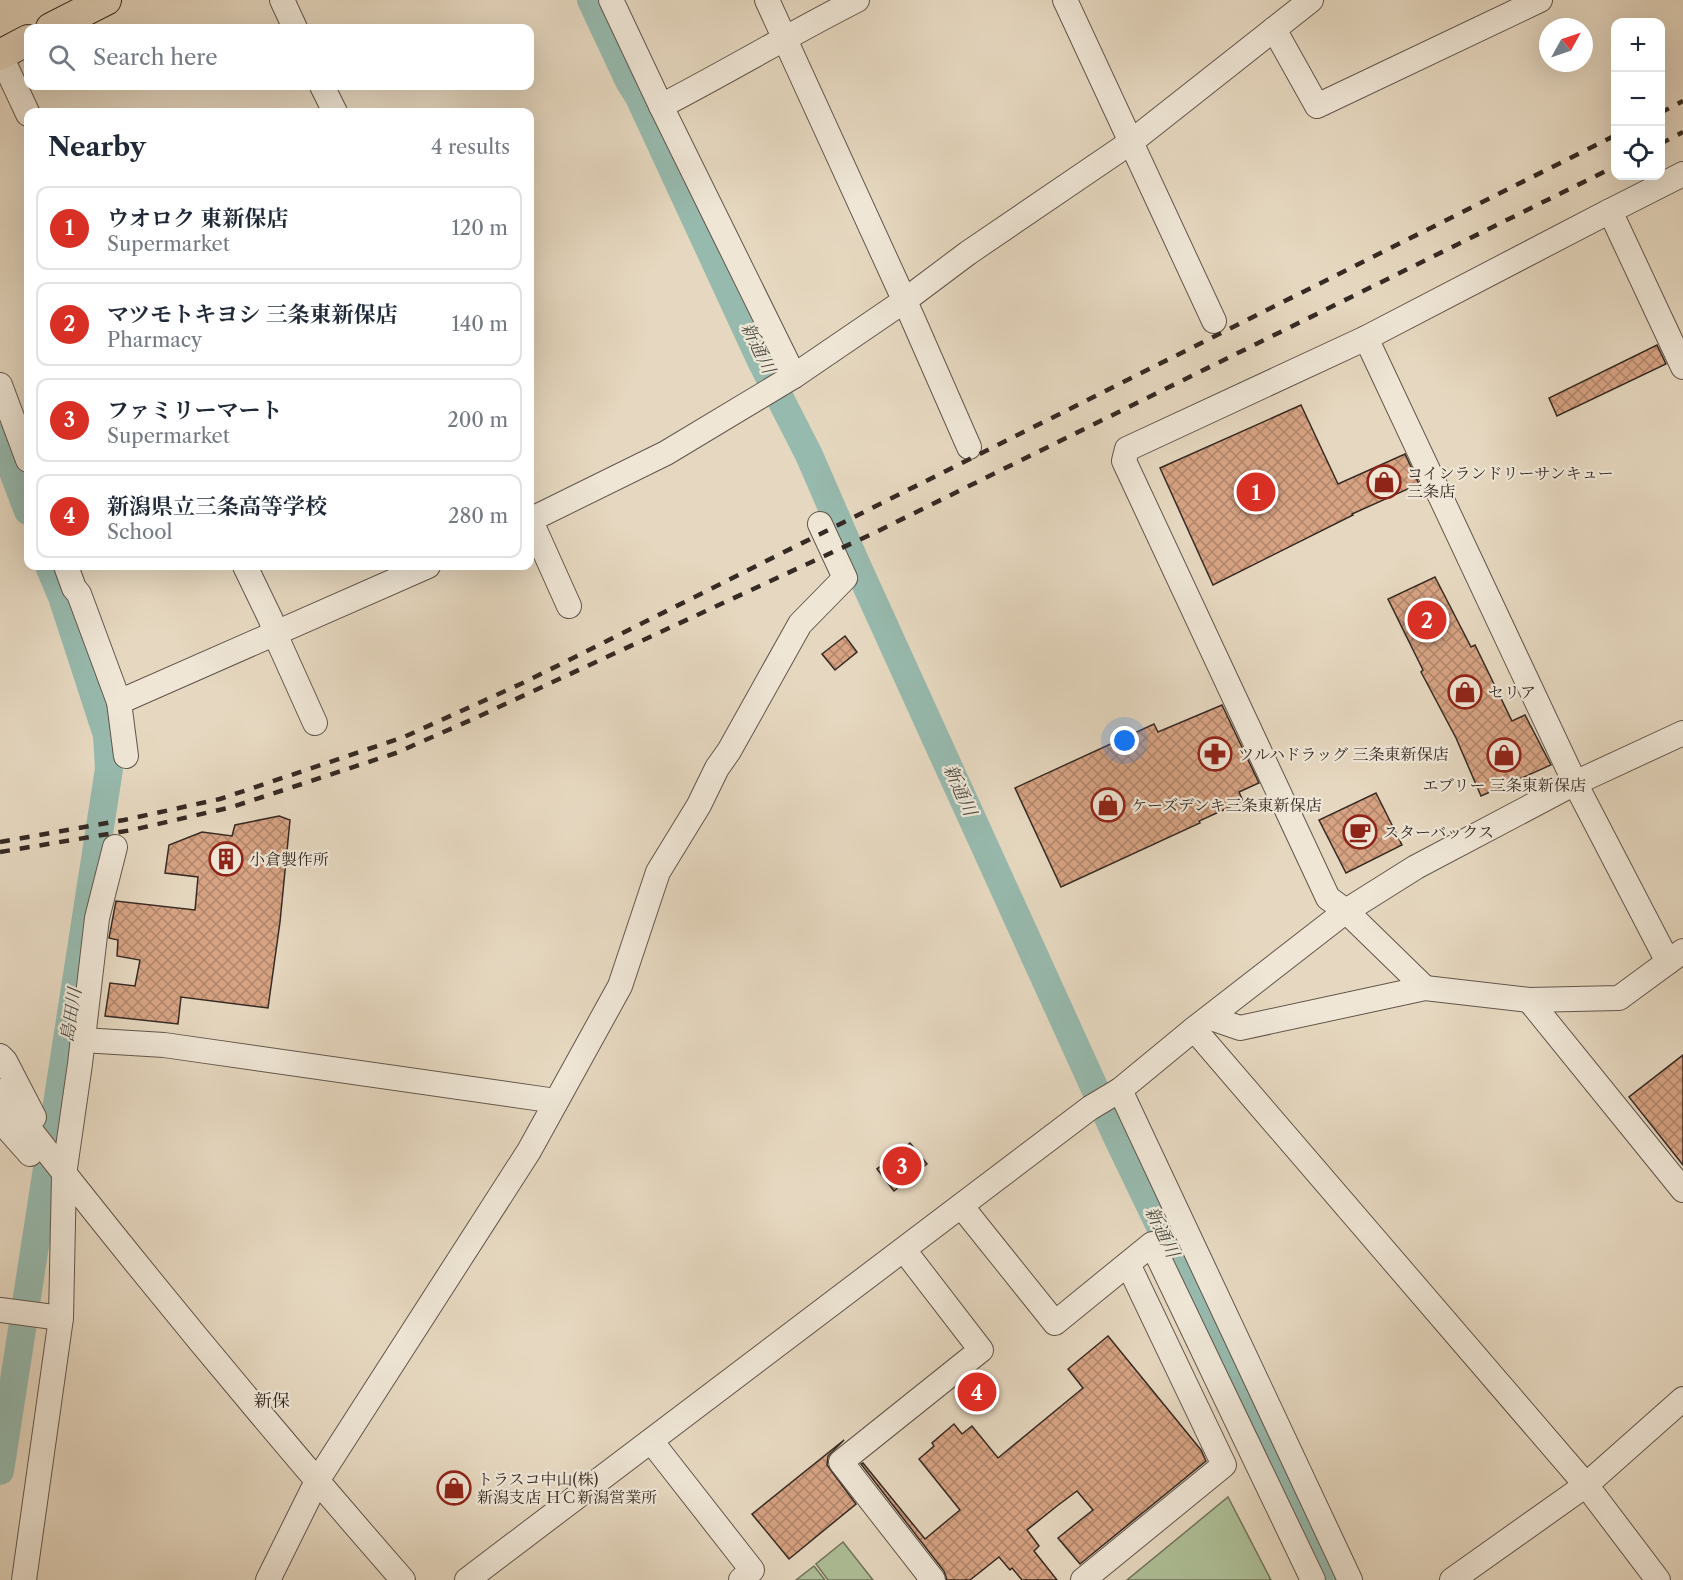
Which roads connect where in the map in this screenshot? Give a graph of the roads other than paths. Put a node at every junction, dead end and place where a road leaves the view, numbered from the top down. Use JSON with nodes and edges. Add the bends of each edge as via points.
{"nodes":[{"id":1,"x":106,"y":0,"type":"edge"},
{"id":2,"x":282,"y":0,"type":"edge"},
{"id":3,"x":611,"y":0,"type":"edge"},
{"id":4,"x":766,"y":0,"type":"edge"},
{"id":5,"x":857,"y":0,"type":"edge"},
{"id":6,"x":1065,"y":0,"type":"edge"},
{"id":7,"x":1311,"y":0,"type":"edge"},
{"id":8,"x":1540,"y":0,"type":"edge"},
{"id":9,"x":59,"y":24,"type":"edge"},
{"id":10,"x":293,"y":24,"type":"edge"},
{"id":11,"x":1274,"y":29,"type":"junction"},
{"id":12,"x":783,"y":38,"type":"junction"},
{"id":13,"x":24,"y":42,"type":"edge"},
{"id":14,"x":0,"y":55,"type":"edge"},
{"id":15,"x":324,"y":90,"type":"edge"},
{"id":16,"x":661,"y":106,"type":"junction"},
{"id":17,"x":25,"y":108,"type":"edge"},
{"id":18,"x":333,"y":108,"type":"edge"},
{"id":19,"x":1131,"y":142,"type":"junction"},
{"id":20,"x":1683,"y":174,"type":"edge"},
{"id":21,"x":1610,"y":211,"type":"junction"},
{"id":22,"x":904,"y":301,"type":"junction"},
{"id":23,"x":1214,"y":321,"type":"dead end"},
{"id":24,"x":1366,"y":338,"type":"junction"},
{"id":25,"x":1683,"y":367,"type":"edge"},
{"id":26,"x":794,"y":376,"type":"junction"},
{"id":27,"x":0,"y":385,"type":"edge"},
{"id":28,"x":969,"y":447,"type":"dead end"},
{"id":29,"x":24,"y":449,"type":"edge"},
{"id":30,"x":534,"y":518,"type":"edge"},
{"id":31,"x":820,"y":524,"type":"dead end"},
{"id":32,"x":534,"y":529,"type":"edge"},
{"id":33,"x":67,"y":570,"type":"edge"},
{"id":34,"x":247,"y":570,"type":"edge"},
{"id":35,"x":419,"y":570,"type":"edge"},
{"id":36,"x":569,"y":606,"type":"dead end"},
{"id":37,"x":275,"y":634,"type":"junction"},
{"id":38,"x":118,"y":702,"type":"junction"},
{"id":39,"x":315,"y":723,"type":"dead end"},
{"id":40,"x":1683,"y":733,"type":"edge"},
{"id":41,"x":126,"y":756,"type":"dead end"},
{"id":42,"x":1575,"y":783,"type":"junction"},
{"id":43,"x":115,"y":847,"type":"dead end"},
{"id":44,"x":1346,"y":910,"type":"junction"},
{"id":45,"x":1675,"y":956,"type":"edge"},
{"id":46,"x":1425,"y":988,"type":"junction"},
{"id":47,"x":1529,"y":1000,"type":"junction"},
{"id":48,"x":1202,"y":1023,"type":"junction"},
{"id":49,"x":82,"y":1040,"type":"junction"},
{"id":50,"x":0,"y":1056,"type":"edge"},
{"id":51,"x":0,"y":1091,"type":"edge"},
{"id":52,"x":1108,"y":1097,"type":"junction"},
{"id":53,"x":556,"y":1101,"type":"junction"},
{"id":54,"x":0,"y":1120,"type":"edge"},
{"id":55,"x":64,"y":1183,"type":"junction"},
{"id":56,"x":1683,"y":1190,"type":"edge"},
{"id":57,"x":962,"y":1207,"type":"junction"},
{"id":58,"x":904,"y":1250,"type":"junction"},
{"id":59,"x":1128,"y":1264,"type":"junction"},
{"id":60,"x":0,"y":1310,"type":"edge"},
{"id":61,"x":61,"y":1318,"type":"junction"},
{"id":62,"x":1683,"y":1399,"type":"edge"},
{"id":63,"x":651,"y":1441,"type":"junction"},
{"id":64,"x":317,"y":1481,"type":"junction"},
{"id":65,"x":1586,"y":1485,"type":"junction"},
{"id":66,"x":24,"y":1580,"type":"edge"},
{"id":67,"x":268,"y":1580,"type":"edge"},
{"id":68,"x":403,"y":1580,"type":"edge"},
{"id":69,"x":467,"y":1580,"type":"edge"},
{"id":70,"x":741,"y":1580,"type":"edge"},
{"id":71,"x":933,"y":1580,"type":"edge"},
{"id":72,"x":1083,"y":1580,"type":"edge"},
{"id":73,"x":1313,"y":1580,"type":"edge"},
{"id":74,"x":1350,"y":1580,"type":"edge"},
{"id":75,"x":1452,"y":1580,"type":"edge"},
{"id":76,"x":1658,"y":1580,"type":"edge"}],
"edges":[{"from":1,"to":9,"type":"main road"},
{"from":2,"to":10,"type":"street"},
{"from":3,"to":16,"type":"street"},
{"from":4,"to":12,"type":"street"},
{"from":5,"to":12,"type":"street"},
{"from":6,"to":19,"type":"street"},
{"from":7,"to":11,"type":"street"},
{"from":8,"to":11,"type":"street","via":[[1317,106]]},
{"from":11,"to":19,"type":"street"},
{"from":12,"to":16,"type":"street"},
{"from":12,"to":22,"type":"street"},
{"from":13,"to":14,"type":"main road"},
{"from":14,"to":17,"type":"street"},
{"from":15,"to":18,"type":"street"},
{"from":16,"to":26,"type":"street"},
{"from":19,"to":22,"type":"street"},
{"from":19,"to":23,"type":"street"},
{"from":20,"to":21,"type":"street"},
{"from":21,"to":24,"type":"street"},
{"from":21,"to":25,"type":"street"},
{"from":22,"to":26,"type":"street"},
{"from":22,"to":28,"type":"street"},
{"from":24,"to":42,"type":"street"},
{"from":24,"to":44,"type":"street","via":[[1127,449],[1124,461],[1328,898]]},
{"from":26,"to":30,"type":"street","via":[[666,453]]},
{"from":27,"to":29,"type":"street"},
{"from":31,"to":53,"type":"street","via":[[844,578],[800,624],[658,872],[620,986]]},
{"from":32,"to":36,"type":"street"},
{"from":33,"to":38,"type":"street"},
{"from":34,"to":37,"type":"street"},
{"from":35,"to":37,"type":"street"},
{"from":37,"to":38,"type":"street"},
{"from":37,"to":39,"type":"street"},
{"from":38,"to":41,"type":"street"},
{"from":40,"to":42,"type":"street"},
{"from":42,"to":44,"type":"street","via":[[1416,867]]},
{"from":42,"to":45,"type":"street"},
{"from":43,"to":49,"type":"street","via":[[97,918]]},
{"from":44,"to":46,"type":"street"},
{"from":44,"to":48,"type":"street"},
{"from":45,"to":47,"type":"street","via":[[1619,998]]},
{"from":46,"to":47,"type":"street"},
{"from":46,"to":48,"type":"street","via":[[1239,1028]]},
{"from":47,"to":56,"type":"street"},
{"from":48,"to":52,"type":"street"},
{"from":48,"to":65,"type":"street"},
{"from":49,"to":53,"type":"street","via":[[164,1045]]},
{"from":49,"to":55,"type":"street"},
{"from":50,"to":55,"type":"street"},
{"from":51,"to":55,"type":"street"},
{"from":52,"to":57,"type":"street"},
{"from":52,"to":74,"type":"street"},
{"from":53,"to":64,"type":"street","via":[[529,1151]]},
{"from":54,"to":55,"type":"street"},
{"from":55,"to":61,"type":"street"},
{"from":55,"to":64,"type":"street"},
{"from":57,"to":58,"type":"street"},
{"from":57,"to":59,"type":"street","via":[[1055,1323]]},
{"from":58,"to":63,"type":"street"},
{"from":58,"to":71,"type":"street","via":[[981,1350],[841,1462]]},
{"from":59,"to":72,"type":"street","via":[[1224,1465]]},
{"from":59,"to":73,"type":"street","via":[[1152,1244]]},
{"from":60,"to":61,"type":"street"},
{"from":61,"to":66,"type":"street"},
{"from":62,"to":65,"type":"street"},
{"from":63,"to":69,"type":"street"},
{"from":63,"to":70,"type":"street","via":[[752,1570]]},
{"from":64,"to":67,"type":"street"},
{"from":64,"to":68,"type":"street"},
{"from":65,"to":75,"type":"street"},
{"from":65,"to":76,"type":"street"}]}
